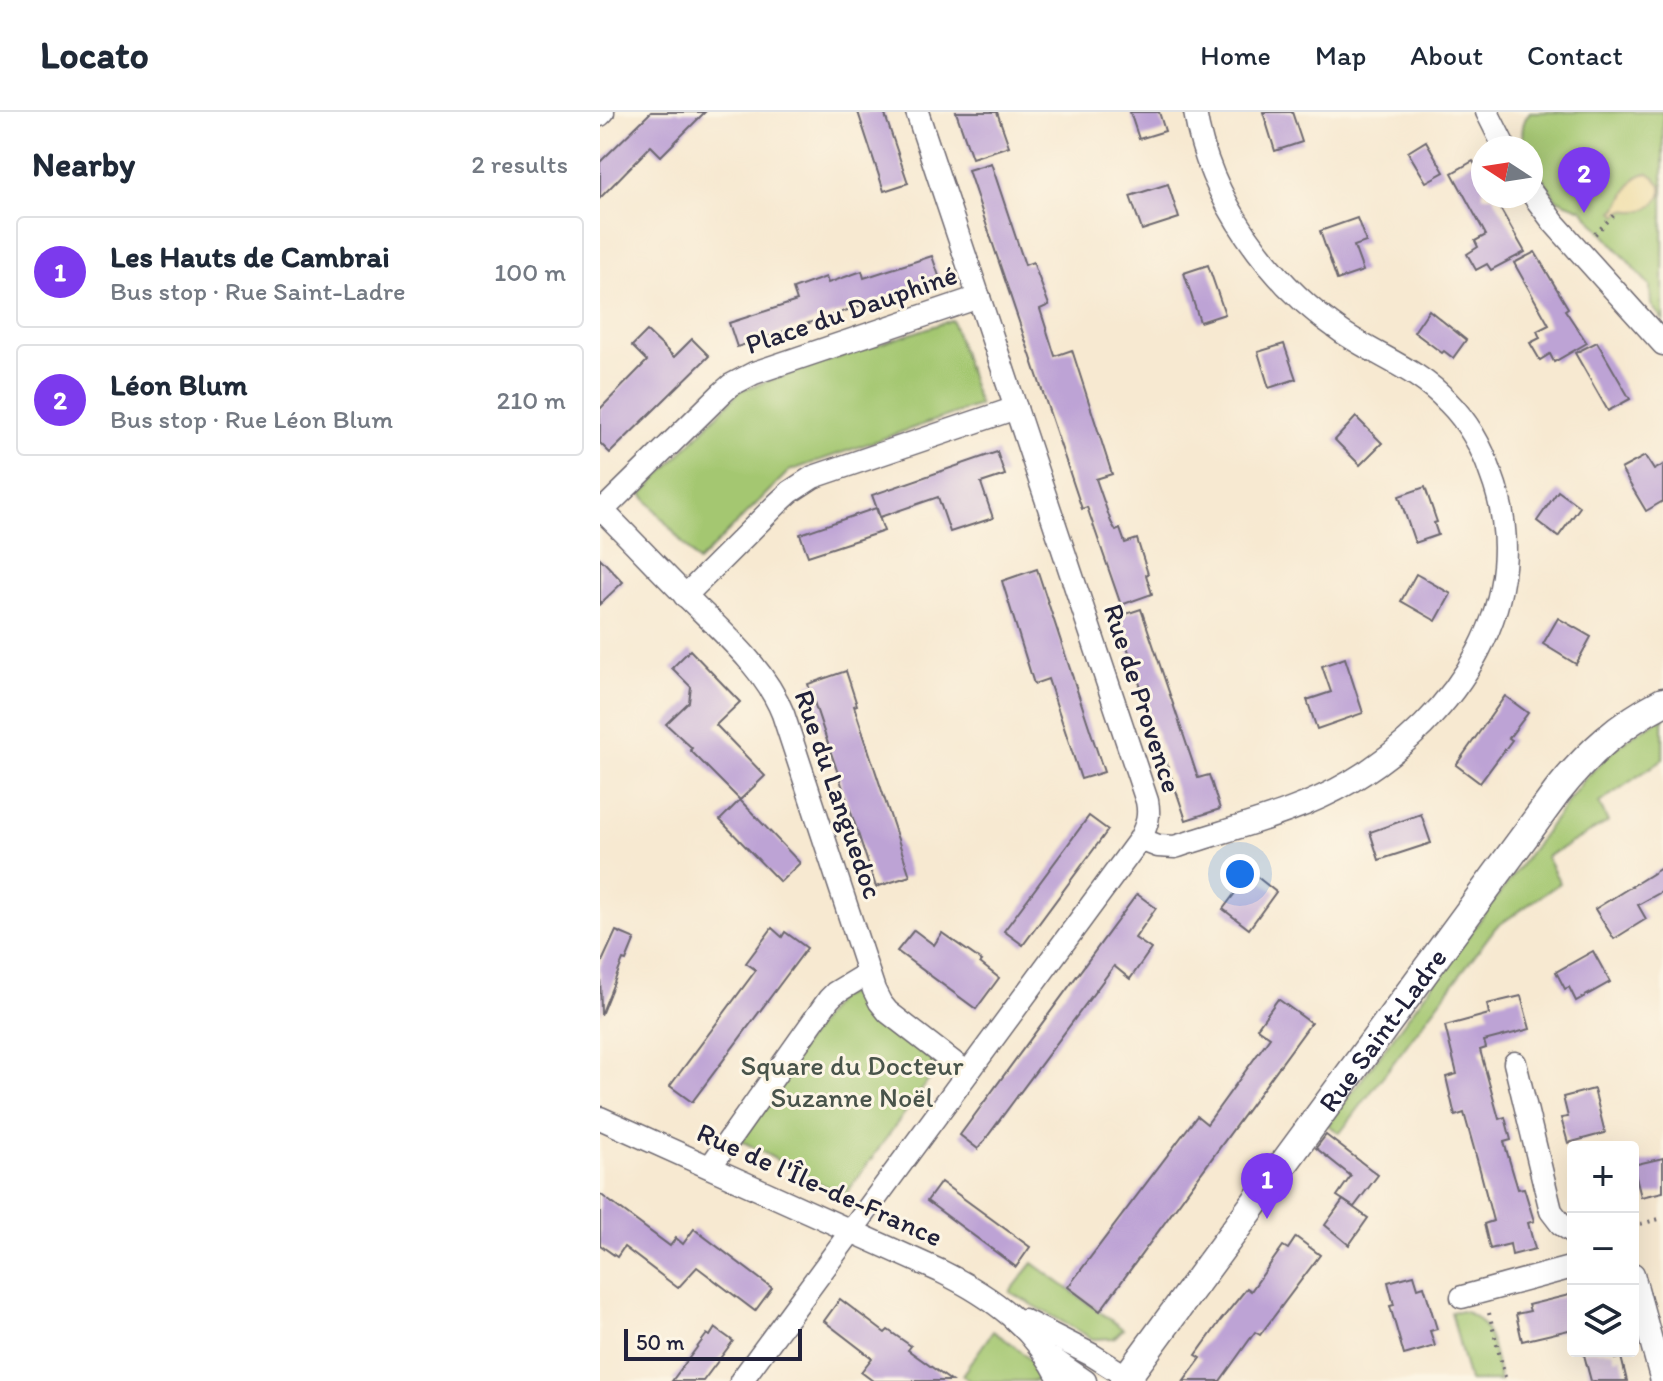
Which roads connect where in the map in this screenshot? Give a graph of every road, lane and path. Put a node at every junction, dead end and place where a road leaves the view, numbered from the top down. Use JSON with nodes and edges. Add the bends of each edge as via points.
{"nodes":[{"id":1,"x":917,"y":112,"type":"edge"},
{"id":2,"x":1195,"y":112,"type":"edge"},
{"id":3,"x":1491,"y":113,"type":"edge"},
{"id":4,"x":1500,"y":136,"type":"edge"},
{"id":5,"x":1543,"y":208,"type":"edge"},
{"id":6,"x":1616,"y":213,"type":"dead end"},
{"id":7,"x":1579,"y":251,"type":"junction"},
{"id":8,"x":979,"y":297,"type":"junction"},
{"id":9,"x":1663,"y":344,"type":"edge"},
{"id":10,"x":1016,"y":408,"type":"junction"},
{"id":11,"x":601,"y":510,"type":"edge"},
{"id":12,"x":685,"y":596,"type":"junction"},
{"id":13,"x":1663,"y":702,"type":"edge"},
{"id":14,"x":1140,"y":839,"type":"junction"},
{"id":15,"x":868,"y":973,"type":"junction"},
{"id":16,"x":1515,"y":1063,"type":"dead end"},
{"id":17,"x":967,"y":1073,"type":"junction"},
{"id":18,"x":600,"y":1118,"type":"edge"},
{"id":19,"x":710,"y":1167,"type":"junction"},
{"id":20,"x":1663,"y":1218,"type":"edge"},
{"id":21,"x":1639,"y":1224,"type":"edge"},
{"id":22,"x":1567,"y":1228,"type":"edge"},
{"id":23,"x":850,"y":1231,"type":"junction"},
{"id":24,"x":1567,"y":1269,"type":"edge"},
{"id":25,"x":1636,"y":1285,"type":"edge"},
{"id":26,"x":1484,"y":1291,"type":"junction"},
{"id":27,"x":1462,"y":1297,"type":"dead end"},
{"id":28,"x":1011,"y":1314,"type":"junction"},
{"id":29,"x":1043,"y":1351,"type":"junction"},
{"id":30,"x":1125,"y":1379,"type":"edge"},
{"id":31,"x":741,"y":1381,"type":"edge"},
{"id":32,"x":1061,"y":1381,"type":"edge"},
{"id":33,"x":1085,"y":1381,"type":"edge"},
{"id":34,"x":1506,"y":1381,"type":"edge"},
{"id":35,"x":1662,"y":1381,"type":"edge"}],
"edges":[{"from":1,"to":8,"type":"street","name":"Rue de Provence"},
{"from":2,"to":14,"type":"street","via":[[1216,184],[1262,256],[1325,319],[1423,380],[1467,426],[1497,489],[1504,570],[1489,631],[1465,674],[1441,706],[1383,760],[1313,800],[1175,847]]},
{"from":3,"to":4,"type":"street"},
{"from":5,"to":7,"type":"street"},
{"from":6,"to":7,"type":"path"},
{"from":7,"to":9,"type":"street"},
{"from":8,"to":10,"type":"street","name":"Rue de Provence"},
{"from":8,"to":11,"type":"street","name":"Place du Dauphiné","via":[[742,378]]},
{"from":10,"to":12,"type":"street","via":[[813,477],[777,504]]},
{"from":10,"to":14,"type":"street","name":"Rue de Provence","via":[[1147,801],[1148,823]]},
{"from":11,"to":12,"type":"street","name":"Rue du Languedoc"},
{"from":12,"to":15,"type":"street","name":"Rue du Languedoc","via":[[777,699]]},
{"from":13,"to":30,"type":"street","name":"Rue Saint-Ladre","via":[[1600,744],[1557,792]]},
{"from":14,"to":17,"type":"street","name":"Rue de Provence"},
{"from":15,"to":17,"type":"street","name":"Rue du Languedoc","via":[[888,1012]]},
{"from":15,"to":19,"type":"street","via":[[829,999]]},
{"from":16,"to":22,"type":"street","via":[[1551,1211]]},
{"from":17,"to":23,"type":"street","name":"Rue de Provence"},
{"from":18,"to":19,"type":"street","name":"Rue de l'Île-de-France"},
{"from":19,"to":23,"type":"street","name":"Rue de l'Île-de-France"},
{"from":20,"to":21,"type":"path"},
{"from":23,"to":28,"type":"street","name":"Rue de l'Île-de-France","via":[[959,1280]]},
{"from":23,"to":31,"type":"street","name":"Rue de Provence"},
{"from":24,"to":26,"type":"street"},
{"from":25,"to":35,"type":"street"},
{"from":26,"to":27,"type":"street"},
{"from":26,"to":34,"type":"path"},
{"from":28,"to":29,"type":"street","name":"Rue de l'Île-de-France"},
{"from":28,"to":30,"type":"street","name":"Rue de l'Île-de-France","via":[[1092,1355]]},
{"from":29,"to":32,"type":"street","name":"Rue de l'Île-de-France"},
{"from":29,"to":33,"type":"street","name":"Rue de l'Île-de-France"}]}
